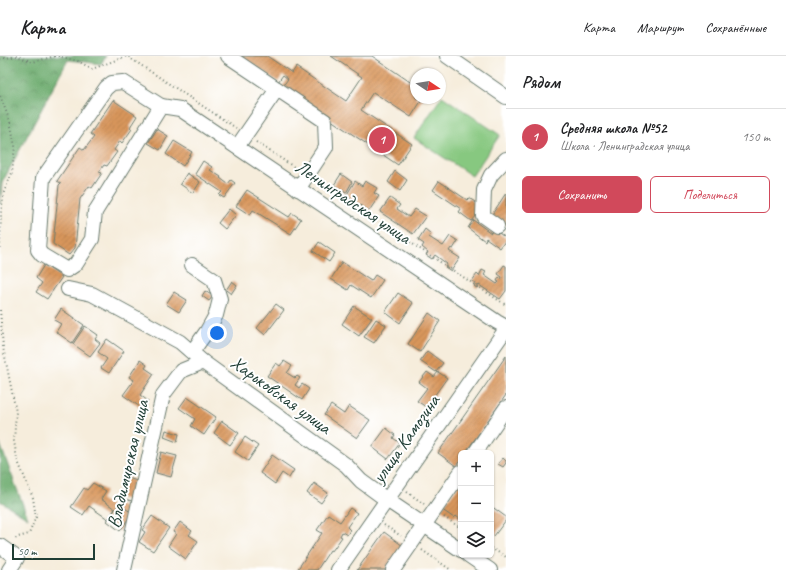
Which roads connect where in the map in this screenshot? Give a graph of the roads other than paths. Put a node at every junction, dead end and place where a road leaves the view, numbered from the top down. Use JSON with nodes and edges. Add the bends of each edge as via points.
{"nodes":[{"id":1,"x":228,"y":56,"type":"edge"},
{"id":2,"x":447,"y":56,"type":"edge"},
{"id":3,"x":277,"y":89,"type":"junction"},
{"id":4,"x":506,"y":97,"type":"edge"},
{"id":5,"x":161,"y":106,"type":"junction"},
{"id":6,"x":236,"y":147,"type":"junction"},
{"id":7,"x":506,"y":159,"type":"edge"},
{"id":8,"x":298,"y":189,"type":"junction"},
{"id":9,"x":497,"y":226,"type":"dead end"},
{"id":10,"x":192,"y":265,"type":"dead end"},
{"id":11,"x":68,"y":289,"type":"dead end"},
{"id":12,"x":506,"y":328,"type":"edge"},
{"id":13,"x":198,"y":357,"type":"junction"},
{"id":14,"x":506,"y":408,"type":"edge"},
{"id":15,"x":476,"y":450,"type":"edge"},
{"id":16,"x":458,"y":476,"type":"edge"},
{"id":17,"x":387,"y":500,"type":"junction"},
{"id":18,"x":424,"y":525,"type":"junction"},
{"id":19,"x":5,"y":544,"type":"edge"},
{"id":20,"x":458,"y":548,"type":"edge"},
{"id":21,"x":472,"y":558,"type":"edge"},
{"id":22,"x":9,"y":570,"type":"edge"},
{"id":23,"x":124,"y":570,"type":"edge"},
{"id":24,"x":338,"y":570,"type":"edge"},
{"id":25,"x":393,"y":570,"type":"edge"},
{"id":26,"x":490,"y":570,"type":"edge"}],
"edges":[{"from":1,"to":3,"type":"street"},
{"from":2,"to":4,"type":"street"},
{"from":3,"to":6,"type":"street"},
{"from":3,"to":8,"type":"street","via":[[325,121],[326,147]]},
{"from":5,"to":5,"type":"street","via":[[123,82],[112,83],[106,88],[43,178],[38,250],[42,255],[67,270],[76,264],[92,239],[95,212]]},
{"from":5,"to":6,"type":"street","name":"Ленинградская улица","via":[[180,109]]},
{"from":6,"to":8,"type":"street","name":"Ленинградская улица"},
{"from":7,"to":9,"type":"street","via":[[491,175],[484,190],[483,216]]},
{"from":8,"to":12,"type":"street","name":"Ленинградская улица"},
{"from":10,"to":13,"type":"street","via":[[214,280],[220,299]]},
{"from":11,"to":13,"type":"street","name":"Харьковская улица","via":[[92,294],[180,342]]},
{"from":12,"to":17,"type":"street","name":"улица Камозина"},
{"from":13,"to":17,"type":"street","name":"Харьковская улица","via":[[346,465],[361,481]]},
{"from":13,"to":23,"type":"street","name":"Владимирская улица","via":[[182,371],[163,395]]},
{"from":14,"to":15,"type":"street"},
{"from":16,"to":18,"type":"street"},
{"from":17,"to":18,"type":"street","name":"Харьковская улица"},
{"from":17,"to":24,"type":"street","name":"улица Камозина"},
{"from":18,"to":20,"type":"street","name":"Харьковская улица"},
{"from":18,"to":25,"type":"street"},
{"from":19,"to":22,"type":"street","via":[[17,558]]},
{"from":21,"to":26,"type":"street"}]}
